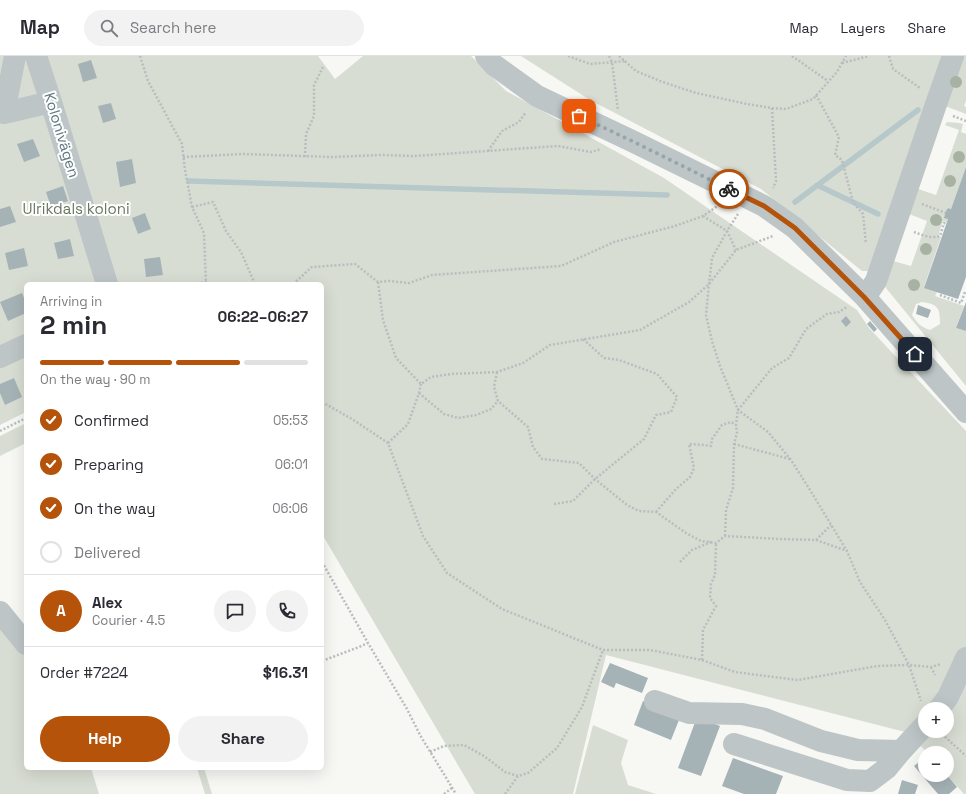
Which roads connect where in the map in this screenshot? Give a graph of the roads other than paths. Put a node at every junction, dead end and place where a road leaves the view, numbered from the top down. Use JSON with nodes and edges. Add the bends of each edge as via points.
{"nodes":[{"id":1,"x":15,"y":56,"type":"edge"},
{"id":2,"x":36,"y":56,"type":"edge"},
{"id":3,"x":486,"y":56,"type":"edge"},
{"id":4,"x":953,"y":56,"type":"edge"},
{"id":5,"x":52,"y":102,"type":"junction"},
{"id":6,"x":106,"y":282,"type":"edge"},
{"id":7,"x":864,"y":297,"type":"junction"},
{"id":8,"x":24,"y":346,"type":"edge"},
{"id":9,"x":0,"y":357,"type":"edge"},
{"id":10,"x":966,"y":412,"type":"edge"},
{"id":11,"x":0,"y":612,"type":"edge"},
{"id":12,"x":24,"y":642,"type":"edge"},
{"id":13,"x":966,"y":658,"type":"edge"},
{"id":14,"x":655,"y":701,"type":"dead end"},
{"id":15,"x":940,"y":702,"type":"edge"},
{"id":16,"x":918,"y":733,"type":"edge"},
{"id":17,"x":734,"y":744,"type":"dead end"},
{"id":18,"x":901,"y":751,"type":"junction"}],
"edges":[{"from":1,"to":5,"type":"street","via":[[4,113]]},
{"from":2,"to":5,"type":"street","name":"Kolonivägen"},
{"from":3,"to":7,"type":"street","via":[[494,65],[537,96],[749,199],[795,228]]},
{"from":4,"to":7,"type":"street","via":[[876,281]]},
{"from":5,"to":6,"type":"street","name":"Kolonivägen"},
{"from":7,"to":10,"type":"street"},
{"from":8,"to":9,"type":"street"},
{"from":11,"to":12,"type":"street"},
{"from":13,"to":15,"type":"street","via":[[948,697]]},
{"from":14,"to":18,"type":"street","via":[[690,713],[742,714],[766,719],[821,742],[858,750]]},
{"from":16,"to":18,"type":"street"},
{"from":17,"to":18,"type":"street","via":[[847,780],[870,781],[887,768]]}]}
